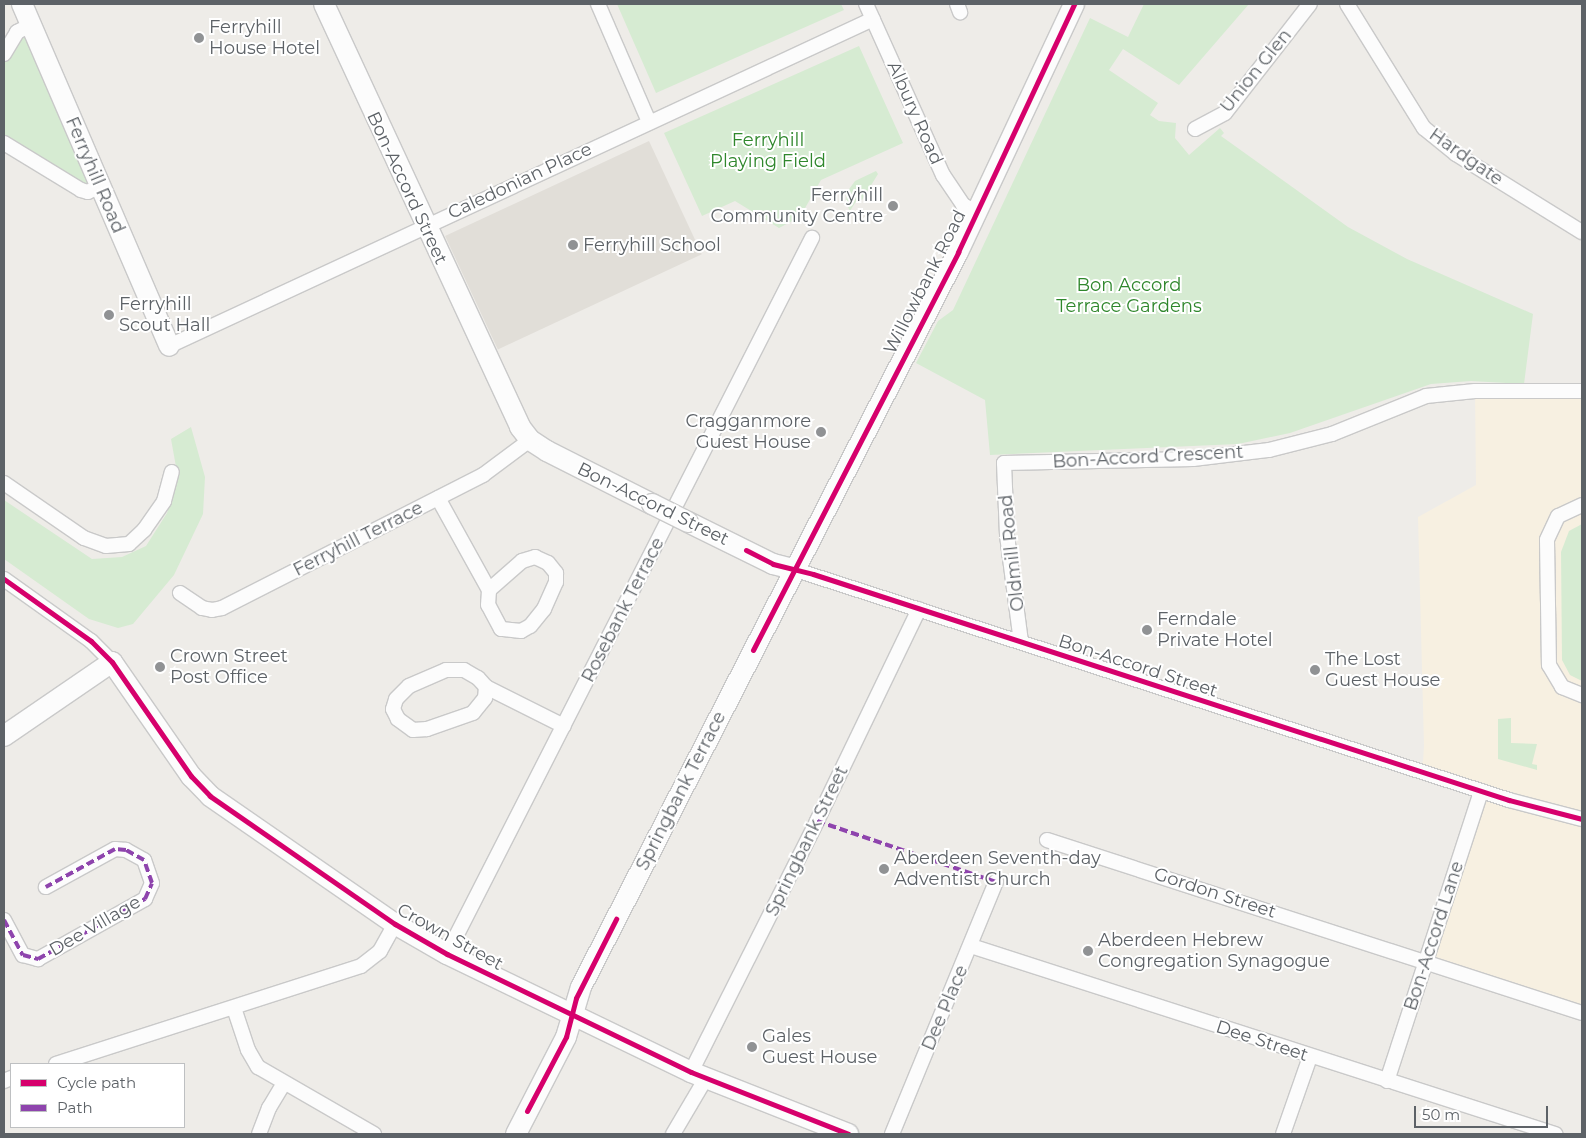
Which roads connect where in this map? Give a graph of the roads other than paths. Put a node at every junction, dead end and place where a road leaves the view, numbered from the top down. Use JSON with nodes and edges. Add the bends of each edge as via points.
{"nodes":[{"id":1,"x":22,"y":4,"type":"edge"},
{"id":2,"x":324,"y":4,"type":"edge"},
{"id":3,"x":598,"y":4,"type":"edge"},
{"id":4,"x":866,"y":4,"type":"edge"},
{"id":5,"x":1074,"y":4,"type":"edge"},
{"id":6,"x":1310,"y":4,"type":"edge"},
{"id":7,"x":1347,"y":4,"type":"edge"},
{"id":8,"x":872,"y":19,"type":"junction"},
{"id":9,"x":32,"y":25,"type":"junction"},
{"id":10,"x":4,"y":54,"type":"edge"},
{"id":11,"x":649,"y":122,"type":"junction"},
{"id":12,"x":1194,"y":129,"type":"dead end"},
{"id":13,"x":4,"y":143,"type":"edge"},
{"id":14,"x":100,"y":186,"type":"junction"},
{"id":15,"x":976,"y":212,"type":"junction"},
{"id":16,"x":425,"y":225,"type":"junction"},
{"id":17,"x":1582,"y":232,"type":"edge"},
{"id":18,"x":812,"y":238,"type":"dead end"},
{"id":19,"x":169,"y":346,"type":"joint"},
{"id":20,"x":1582,"y":391,"type":"edge"},
{"id":21,"x":530,"y":440,"type":"junction"},
{"id":22,"x":1004,"y":463,"type":"joint"},
{"id":23,"x":172,"y":472,"type":"dead end"},
{"id":24,"x":4,"y":483,"type":"edge"},
{"id":25,"x":438,"y":498,"type":"junction"},
{"id":26,"x":1582,"y":505,"type":"edge"},
{"id":27,"x":793,"y":569,"type":"junction"},
{"id":28,"x":4,"y":580,"type":"edge"},
{"id":29,"x":489,"y":590,"type":"junction"},
{"id":30,"x":180,"y":593,"type":"dead end"},
{"id":31,"x":919,"y":609,"type":"junction"},
{"id":32,"x":1021,"y":642,"type":"junction"},
{"id":33,"x":112,"y":662,"type":"junction"},
{"id":34,"x":486,"y":687,"type":"junction"},
{"id":35,"x":1582,"y":695,"type":"edge"},
{"id":36,"x":564,"y":726,"type":"junction"},
{"id":37,"x":4,"y":736,"type":"edge"},
{"id":38,"x":1481,"y":791,"type":"junction"},
{"id":39,"x":1582,"y":819,"type":"edge"},
{"id":40,"x":1047,"y":840,"type":"dead end"},
{"id":41,"x":996,"y":882,"type":"dead end"},
{"id":42,"x":46,"y":887,"type":"dead end"},
{"id":43,"x":4,"y":920,"type":"edge"},
{"id":44,"x":395,"y":924,"type":"junction"},
{"id":45,"x":971,"y":946,"type":"junction"},
{"id":46,"x":447,"y":954,"type":"junction"},
{"id":47,"x":1426,"y":961,"type":"junction"},
{"id":48,"x":234,"y":1008,"type":"junction"},
{"id":49,"x":1582,"y":1013,"type":"edge"},
{"id":50,"x":572,"y":1015,"type":"junction"},
{"id":51,"x":1310,"y":1057,"type":"junction"},
{"id":52,"x":59,"y":1063,"type":"edge"},
{"id":53,"x":698,"y":1075,"type":"junction"},
{"id":54,"x":1387,"y":1081,"type":"junction"},
{"id":55,"x":284,"y":1083,"type":"junction"},
{"id":56,"x":259,"y":1134,"type":"edge"},
{"id":57,"x":374,"y":1134,"type":"edge"},
{"id":58,"x":516,"y":1134,"type":"edge"},
{"id":59,"x":673,"y":1134,"type":"edge"},
{"id":60,"x":848,"y":1134,"type":"edge"},
{"id":61,"x":892,"y":1134,"type":"edge"},
{"id":62,"x":1283,"y":1134,"type":"edge"},
{"id":63,"x":1555,"y":1134,"type":"edge"}],
"edges":[{"from":1,"to":9,"type":"street","name":"Ferryhill Road"},
{"from":2,"to":16,"type":"street","name":"Bon-Accord Street"},
{"from":3,"to":11,"type":"street"},
{"from":4,"to":8,"type":"street","name":"Albury Road"},
{"from":5,"to":15,"type":"street","name":"Willowbank Road"},
{"from":6,"to":12,"type":"street","name":"Union Glen","via":[[1225,113]]},
{"from":7,"to":17,"type":"street","name":"Hardgate","via":[[1408,107],[1434,137]]},
{"from":8,"to":11,"type":"street","name":"Caledonian Place"},
{"from":8,"to":15,"type":"street","name":"Albury Road","via":[[943,175],[963,206]]},
{"from":9,"to":10,"type":"street","via":[[17,32]]},
{"from":9,"to":14,"type":"street","name":"Ferryhill Road"},
{"from":11,"to":16,"type":"street","name":"Caledonian Place"},
{"from":13,"to":14,"type":"street","via":[[76,188],[88,192]]},
{"from":14,"to":19,"type":"street","name":"Ferryhill Road"},
{"from":15,"to":27,"type":"street","name":"Willowbank Road"},
{"from":16,"to":19,"type":"street","name":"Caledonian Place"},
{"from":16,"to":21,"type":"street","name":"Bon-Accord Street","via":[[520,427]]},
{"from":18,"to":36,"type":"street","name":"Rosebank Terrace"},
{"from":20,"to":22,"type":"street","name":"Bon-Accord Crescent","via":[[1475,391],[1426,396],[1332,434],[1253,452],[1193,459]]},
{"from":21,"to":25,"type":"street","name":"Ferryhill Terrace","via":[[483,475]]},
{"from":21,"to":27,"type":"street","name":"Bon-Accord Street","bridge":true,"via":[[547,452],[773,564]]},
{"from":22,"to":32,"type":"street","name":"Oldmill Road","via":[[1007,535]]},
{"from":23,"to":24,"type":"street","via":[[164,501],[144,530],[129,544],[106,546],[84,538]]},
{"from":25,"to":29,"type":"street"},
{"from":25,"to":30,"type":"street","name":"Ferryhill Terrace","via":[[222,608],[202,608]]},
{"from":26,"to":35,"type":"street","via":[[1558,516],[1547,540],[1549,665],[1562,686]]},
{"from":27,"to":31,"type":"street","name":"Bon-Accord Street"},
{"from":27,"to":50,"type":"street","name":"Springbank Terrace","via":[[581,987]]},
{"from":28,"to":33,"type":"street","via":[[91,640]]},
{"from":29,"to":29,"type":"street","via":[[522,561],[535,558],[548,563],[556,573],[556,582],[544,609],[530,626],[521,631],[501,628],[494,621],[488,605]]},
{"from":31,"to":32,"type":"street","name":"Bon-Accord Street"},
{"from":31,"to":53,"type":"street","name":"Springbank Street"},
{"from":32,"to":38,"type":"street","name":"Bon-Accord Street"},
{"from":33,"to":37,"type":"street"},
{"from":33,"to":44,"type":"street","name":"Crown Street","via":[[191,776],[210,796]]},
{"from":34,"to":34,"type":"street","via":[[485,698],[473,714],[427,729],[413,730],[398,719],[393,709],[396,699],[410,686],[446,670],[464,670]]},
{"from":34,"to":36,"type":"street"},
{"from":36,"to":46,"type":"street","name":"Rosebank Terrace"},
{"from":38,"to":39,"type":"street","name":"Bon-Accord Street"},
{"from":38,"to":47,"type":"street","name":"Bon-Accord Lane"},
{"from":40,"to":47,"type":"street","name":"Gordon Street"},
{"from":41,"to":45,"type":"street","name":"Dee Place"},
{"from":42,"to":43,"type":"street","name":"Dee Village","via":[[115,850],[126,850],[144,860],[152,883],[145,899],[38,959],[23,955]]},
{"from":44,"to":46,"type":"street","name":"Crown Street"},
{"from":44,"to":48,"type":"street","via":[[380,951],[361,966]]},
{"from":45,"to":51,"type":"street","name":"Dee Street"},
{"from":45,"to":61,"type":"street","name":"Dee Place"},
{"from":46,"to":50,"type":"street","name":"Crown Street"},
{"from":47,"to":49,"type":"street","name":"Gordon Street"},
{"from":47,"to":54,"type":"street","name":"Bon-Accord Lane"},
{"from":48,"to":52,"type":"street"},
{"from":48,"to":55,"type":"street","via":[[248,1050],[258,1067]]},
{"from":50,"to":53,"type":"street","name":"Crown Street"},
{"from":50,"to":58,"type":"street","name":"Springbank Terrace","via":[[566,1037]]},
{"from":51,"to":54,"type":"street","name":"Dee Street"},
{"from":51,"to":62,"type":"street"},
{"from":53,"to":59,"type":"street","name":"Springbank Street"},
{"from":53,"to":60,"type":"street","name":"Crown Street"},
{"from":54,"to":63,"type":"street","name":"Dee Street"},
{"from":55,"to":56,"type":"street"},
{"from":55,"to":57,"type":"street"}]}
